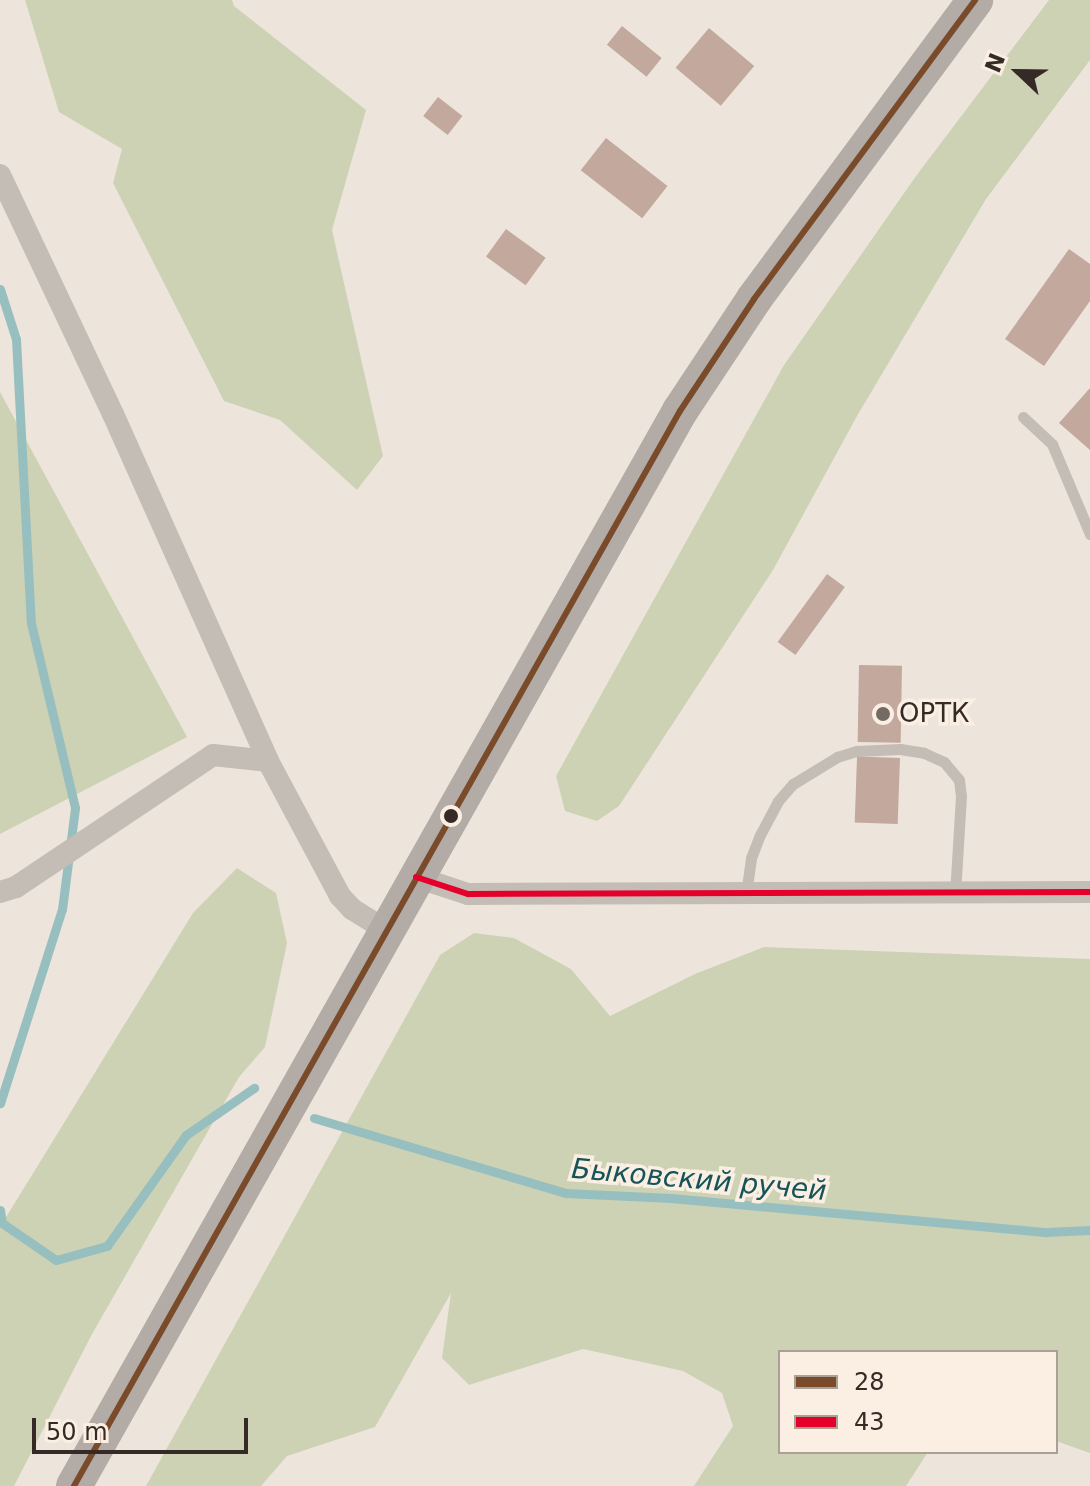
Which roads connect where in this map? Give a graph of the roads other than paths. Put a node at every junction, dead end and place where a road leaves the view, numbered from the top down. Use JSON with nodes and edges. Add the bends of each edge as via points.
{"nodes":[{"id":1,"x":975,"y":0,"type":"edge"},
{"id":2,"x":0,"y":175,"type":"edge"},
{"id":3,"x":1023,"y":417,"type":"dead end"},
{"id":4,"x":1090,"y":534,"type":"edge"},
{"id":5,"x":268,"y":761,"type":"junction"},
{"id":6,"x":416,"y":877,"type":"junction"},
{"id":7,"x":0,"y":892,"type":"edge"},
{"id":8,"x":1090,"y":892,"type":"edge"},
{"id":9,"x":746,"y":894,"type":"junction"},
{"id":10,"x":955,"y":895,"type":"junction"},
{"id":11,"x":385,"y":930,"type":"junction"},
{"id":12,"x":74,"y":1486,"type":"edge"}],
"edges":[{"from":1,"to":6,"type":"main road","via":[[754,299],[680,411]]},
{"from":2,"to":5,"type":"street"},
{"from":3,"to":4,"type":"lane","via":[[1052,444]]},
{"from":5,"to":7,"type":"street","via":[[213,755],[16,887]]},
{"from":5,"to":11,"type":"street","via":[[340,896]]},
{"from":6,"to":9,"type":"street","via":[[468,894]]},
{"from":6,"to":11,"type":"main road"},
{"from":8,"to":10,"type":"street"},
{"from":9,"to":10,"type":"street"},
{"from":9,"to":10,"type":"lane","via":[[760,835],[793,784],[837,757],[900,749],[944,762],[959,780]]},
{"from":11,"to":12,"type":"main road"}]}
